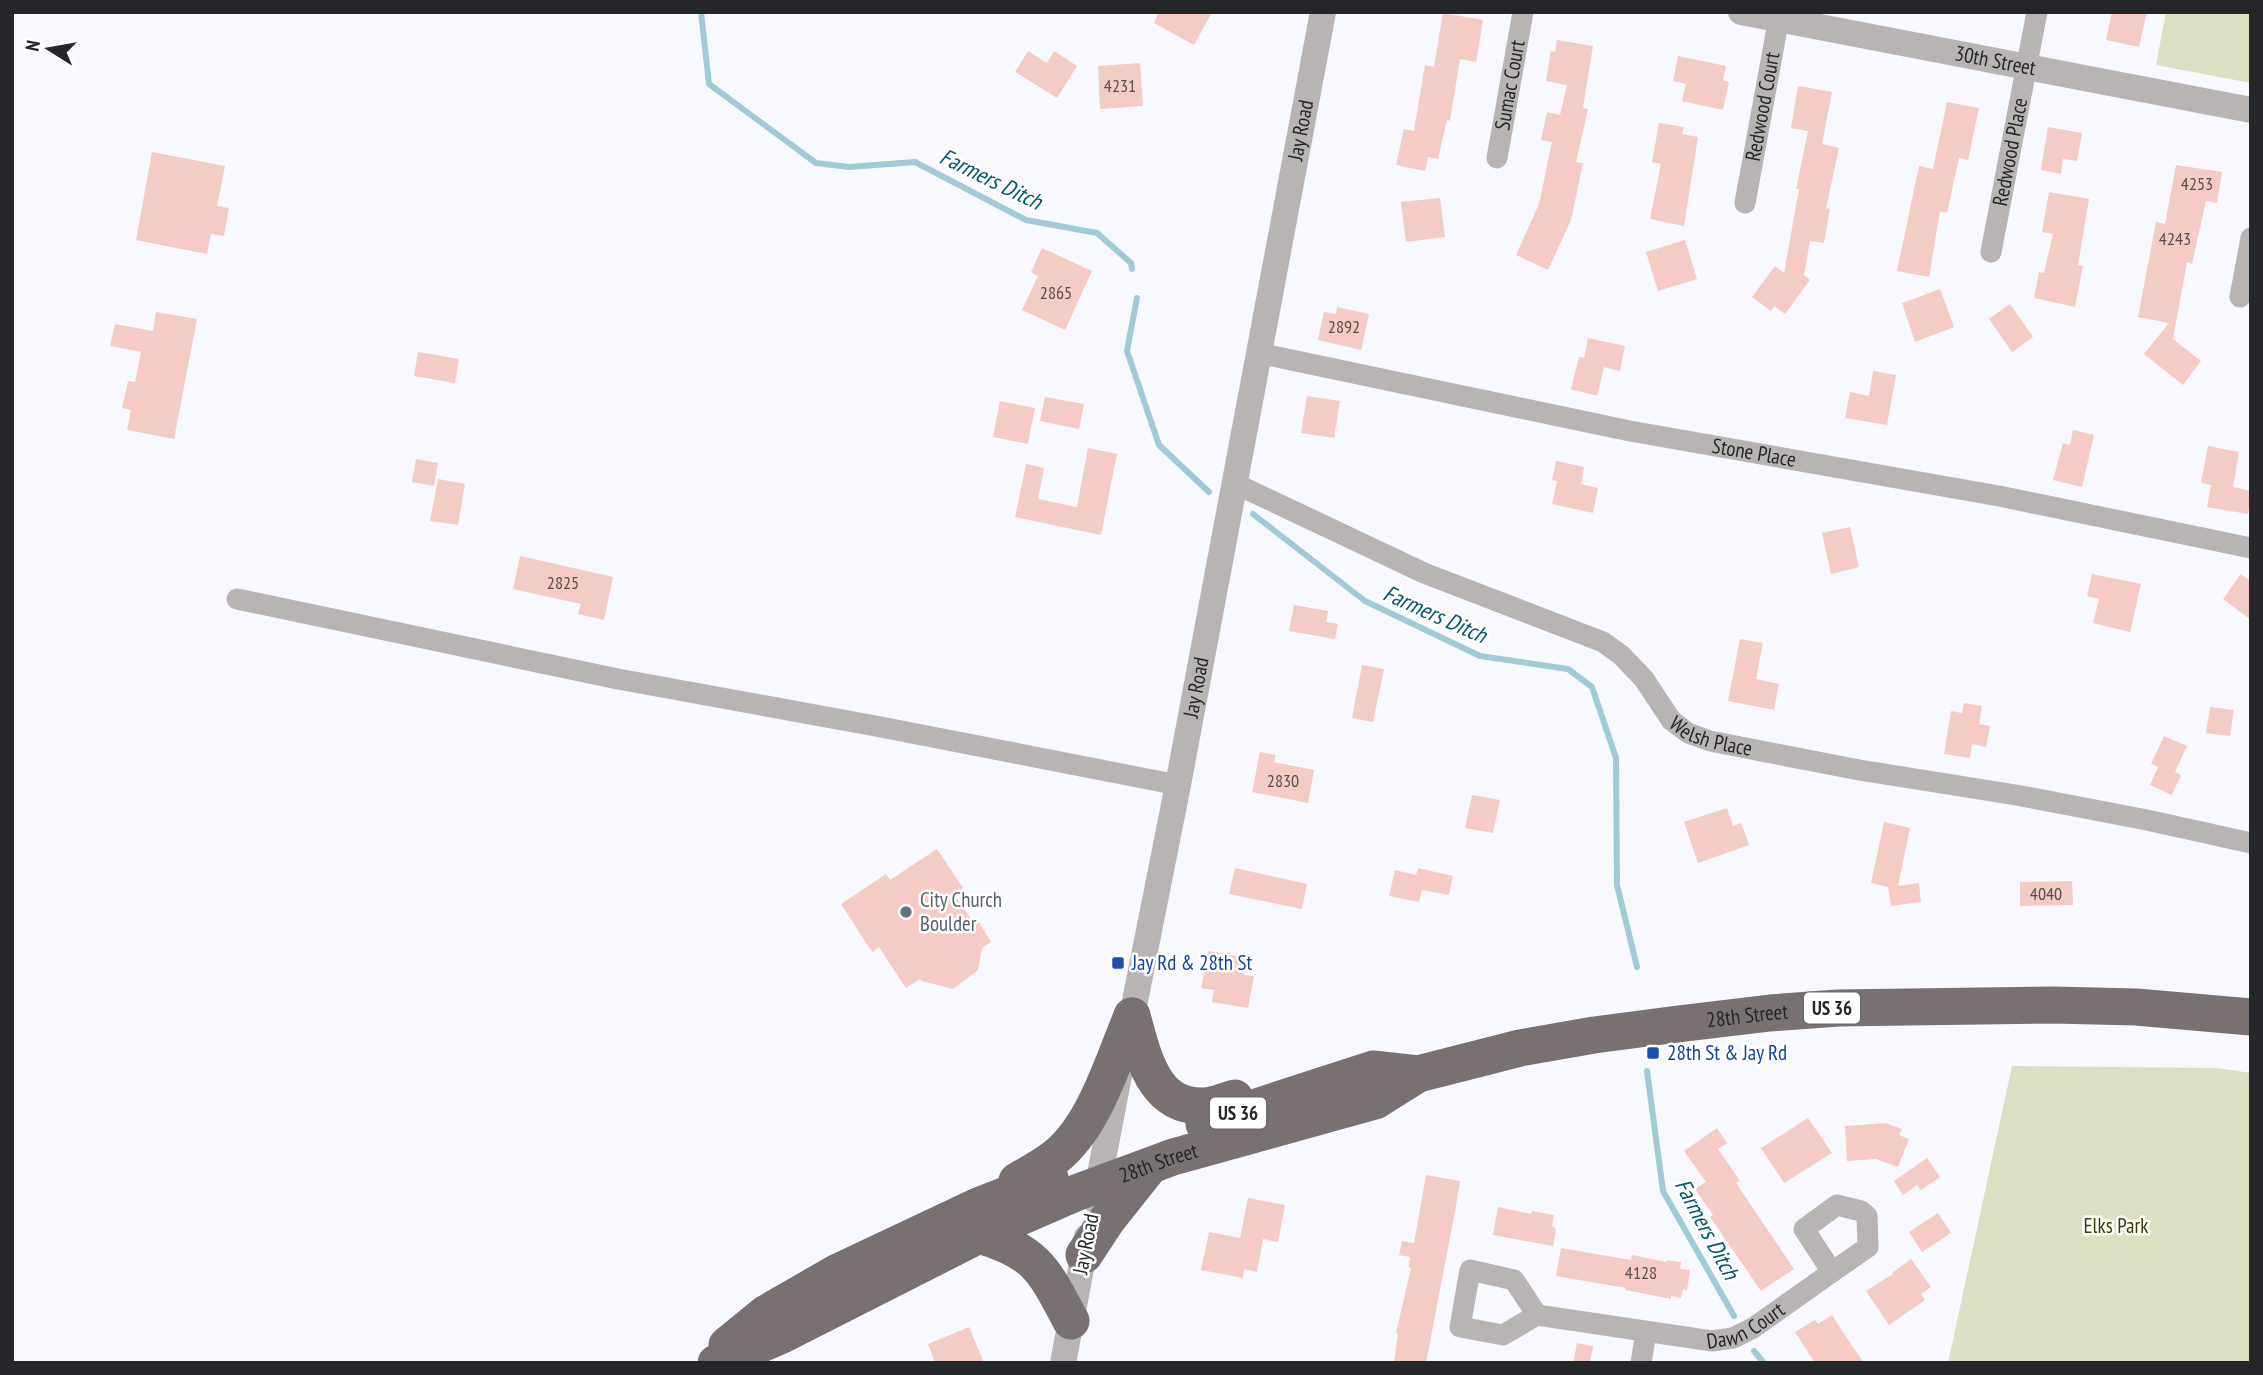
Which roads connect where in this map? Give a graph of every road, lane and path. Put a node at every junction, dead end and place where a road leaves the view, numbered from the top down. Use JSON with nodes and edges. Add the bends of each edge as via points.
{"nodes":[{"id":1,"x":1323,"y":12,"type":"edge"},
{"id":2,"x":1524,"y":12,"type":"edge"},
{"id":3,"x":1741,"y":12,"type":"edge"},
{"id":4,"x":2037,"y":12,"type":"edge"},
{"id":5,"x":1779,"y":15,"type":"edge"},
{"id":6,"x":2026,"y":67,"type":"junction"},
{"id":7,"x":2251,"y":110,"type":"edge"},
{"id":8,"x":1497,"y":158,"type":"dead end"},
{"id":9,"x":1745,"y":203,"type":"dead end"},
{"id":10,"x":2251,"y":237,"type":"edge"},
{"id":11,"x":1991,"y":252,"type":"dead end"},
{"id":12,"x":2240,"y":297,"type":"dead end"},
{"id":13,"x":1258,"y":353,"type":"junction"},
{"id":14,"x":1234,"y":483,"type":"junction"},
{"id":15,"x":2251,"y":548,"type":"edge"},
{"id":16,"x":237,"y":599,"type":"dead end"},
{"id":17,"x":1178,"y":785,"type":"junction"},
{"id":18,"x":2251,"y":843,"type":"edge"},
{"id":19,"x":1132,"y":1016,"type":"junction"},
{"id":20,"x":2251,"y":1017,"type":"edge"},
{"id":21,"x":1373,"y":1069,"type":"junction"},
{"id":22,"x":1418,"y":1074,"type":"junction"},
{"id":23,"x":1150,"y":1166,"type":"junction"},
{"id":24,"x":1101,"y":1170,"type":"junction"},
{"id":25,"x":978,"y":1221,"type":"junction"},
{"id":26,"x":1084,"y":1255,"type":"junction"},
{"id":27,"x":1832,"y":1272,"type":"dead end"},
{"id":28,"x":1537,"y":1315,"type":"dead end"},
{"id":29,"x":1071,"y":1321,"type":"junction"},
{"id":30,"x":1646,"y":1332,"type":"junction"},
{"id":31,"x":706,"y":1363,"type":"edge"},
{"id":32,"x":716,"y":1363,"type":"edge"},
{"id":33,"x":1063,"y":1363,"type":"edge"},
{"id":34,"x":1641,"y":1363,"type":"edge"}],
"edges":[{"from":1,"to":13,"type":"street","name":"Jay Road"},
{"from":2,"to":8,"type":"street","name":"Sumac Court"},
{"from":3,"to":5,"type":"street","name":"30th Street"},
{"from":4,"to":6,"type":"street","name":"Redwood Place"},
{"from":5,"to":6,"type":"street","name":"30th Street"},
{"from":5,"to":9,"type":"street","name":"Redwood Court"},
{"from":6,"to":7,"type":"street","name":"30th Street"},
{"from":6,"to":11,"type":"street","name":"Redwood Place"},
{"from":10,"to":12,"type":"street"},
{"from":13,"to":14,"type":"street","name":"Jay Road"},
{"from":13,"to":15,"type":"street","name":"Stone Place","via":[[1630,431],[1999,496]]},
{"from":14,"to":17,"type":"street","name":"Jay Road"},
{"from":14,"to":18,"type":"street","name":"Welsh Place","via":[[1424,573],[1603,642],[1644,679],[1671,720],[1710,741],[2016,795]]},
{"from":16,"to":17,"type":"street","via":[[618,679]]},
{"from":17,"to":19,"type":"street","name":"Jay Road"},
{"from":19,"to":21,"type":"highway","via":[[1149,1073],[1173,1099],[1185,1103],[1204,1107],[1331,1070]]},
{"from":19,"to":24,"type":"street","name":"Jay Road"},
{"from":19,"to":25,"type":"highway","via":[[1094,1106],[1076,1136]]},
{"from":20,"to":22,"type":"highway","name":"28th Street","number":"US 36","via":[[2054,1005],[1838,1008],[1594,1035]]},
{"from":21,"to":22,"type":"highway","name":"28th Street","number":"US 36"},
{"from":21,"to":24,"type":"highway","name":"28th Street","number":"US 36"},
{"from":22,"to":23,"type":"highway","name":"28th Street","number":"US 36","via":[[1375,1101]]},
{"from":23,"to":24,"type":"highway","name":"28th Street","number":"US 36"},
{"from":23,"to":26,"type":"highway"},
{"from":24,"to":25,"type":"highway","number":"US 36"},
{"from":24,"to":26,"type":"street","name":"Jay Road"},
{"from":25,"to":29,"type":"highway","via":[[1035,1262]]},
{"from":25,"to":31,"type":"highway","number":"US 36","via":[[835,1273],[765,1314]]},
{"from":25,"to":32,"type":"highway","number":"US 36","via":[[780,1336]]},
{"from":26,"to":29,"type":"street","name":"Jay Road"},
{"from":27,"to":30,"type":"street","name":"Dawn Court","via":[[1734,1338],[1712,1341]]},
{"from":28,"to":30,"type":"street","name":"Dawn Court"},
{"from":29,"to":33,"type":"street","name":"Jay Road"},
{"from":30,"to":34,"type":"street"}]}
